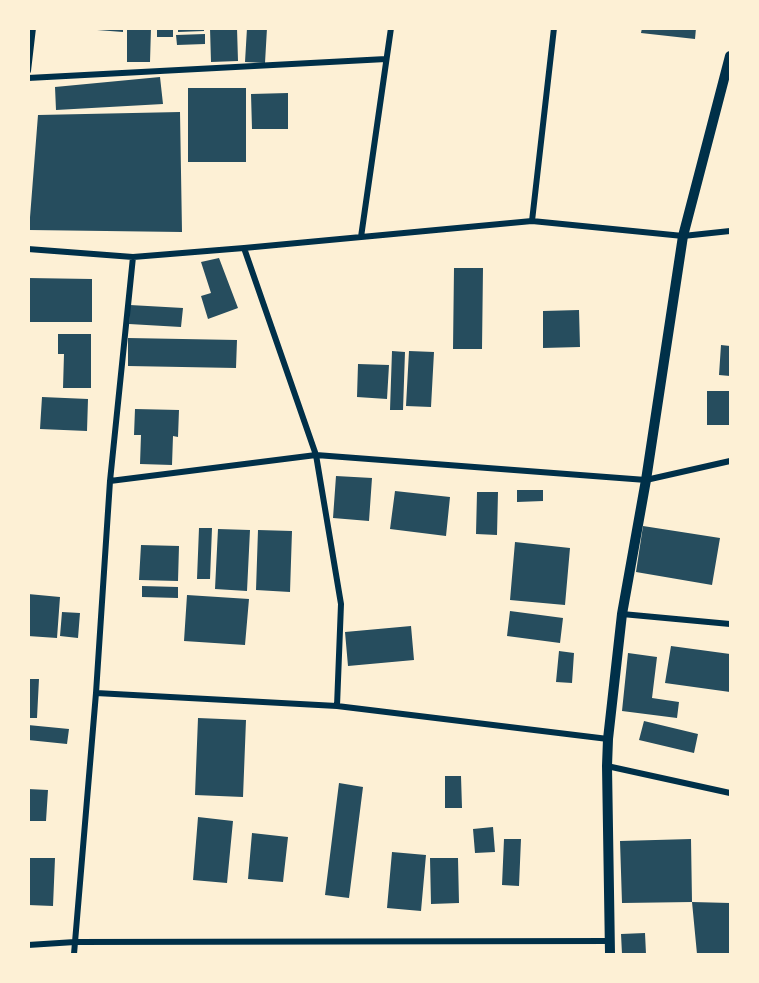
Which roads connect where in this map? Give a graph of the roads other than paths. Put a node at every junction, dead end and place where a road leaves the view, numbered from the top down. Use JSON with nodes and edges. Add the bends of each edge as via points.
{"nodes":[{"id":1,"x":33,"y":28,"type":"edge"},
{"id":2,"x":391,"y":28,"type":"edge"},
{"id":3,"x":554,"y":28,"type":"edge"},
{"id":4,"x":730,"y":56,"type":"edge"},
{"id":5,"x":386,"y":59,"type":"junction"},
{"id":6,"x":28,"y":71,"type":"edge"},
{"id":7,"x":28,"y":78,"type":"edge"},
{"id":8,"x":532,"y":222,"type":"junction"},
{"id":9,"x":730,"y":231,"type":"edge"},
{"id":10,"x":683,"y":236,"type":"junction"},
{"id":11,"x":361,"y":237,"type":"junction"},
{"id":12,"x":244,"y":248,"type":"junction"},
{"id":13,"x":28,"y":249,"type":"edge"},
{"id":14,"x":133,"y":257,"type":"junction"},
{"id":15,"x":316,"y":455,"type":"junction"},
{"id":16,"x":730,"y":461,"type":"edge"},
{"id":17,"x":646,"y":480,"type":"junction"},
{"id":18,"x":110,"y":481,"type":"junction"},
{"id":19,"x":622,"y":614,"type":"junction"},
{"id":20,"x":730,"y":624,"type":"edge"},
{"id":21,"x":96,"y":693,"type":"junction"},
{"id":22,"x":337,"y":706,"type":"junction"},
{"id":23,"x":608,"y":739,"type":"junction"},
{"id":24,"x":607,"y":766,"type":"junction"},
{"id":25,"x":730,"y":793,"type":"edge"},
{"id":26,"x":610,"y":941,"type":"junction"},
{"id":27,"x":75,"y":942,"type":"junction"},
{"id":28,"x":28,"y":945,"type":"edge"},
{"id":29,"x":74,"y":954,"type":"edge"},
{"id":30,"x":610,"y":954,"type":"edge"}],
"edges":[{"from":1,"to":6,"type":"street"},
{"from":2,"to":5,"type":"street"},
{"from":3,"to":8,"type":"street"},
{"from":4,"to":10,"type":"street"},
{"from":5,"to":7,"type":"street"},
{"from":5,"to":11,"type":"street"},
{"from":8,"to":10,"type":"street"},
{"from":8,"to":11,"type":"street"},
{"from":9,"to":10,"type":"street"},
{"from":10,"to":17,"type":"street"},
{"from":11,"to":12,"type":"street"},
{"from":12,"to":14,"type":"street"},
{"from":12,"to":15,"type":"street"},
{"from":13,"to":14,"type":"street"},
{"from":14,"to":18,"type":"street"},
{"from":15,"to":17,"type":"street"},
{"from":15,"to":18,"type":"street"},
{"from":15,"to":22,"type":"street","via":[[341,604]]},
{"from":16,"to":17,"type":"street"},
{"from":17,"to":19,"type":"street"},
{"from":18,"to":21,"type":"street"},
{"from":19,"to":20,"type":"street"},
{"from":19,"to":23,"type":"street"},
{"from":21,"to":22,"type":"street"},
{"from":21,"to":27,"type":"street"},
{"from":22,"to":23,"type":"street"},
{"from":23,"to":24,"type":"street"},
{"from":24,"to":25,"type":"street"},
{"from":24,"to":26,"type":"street"},
{"from":26,"to":27,"type":"street"},
{"from":26,"to":30,"type":"street"},
{"from":27,"to":28,"type":"street"},
{"from":27,"to":29,"type":"street"}]}
